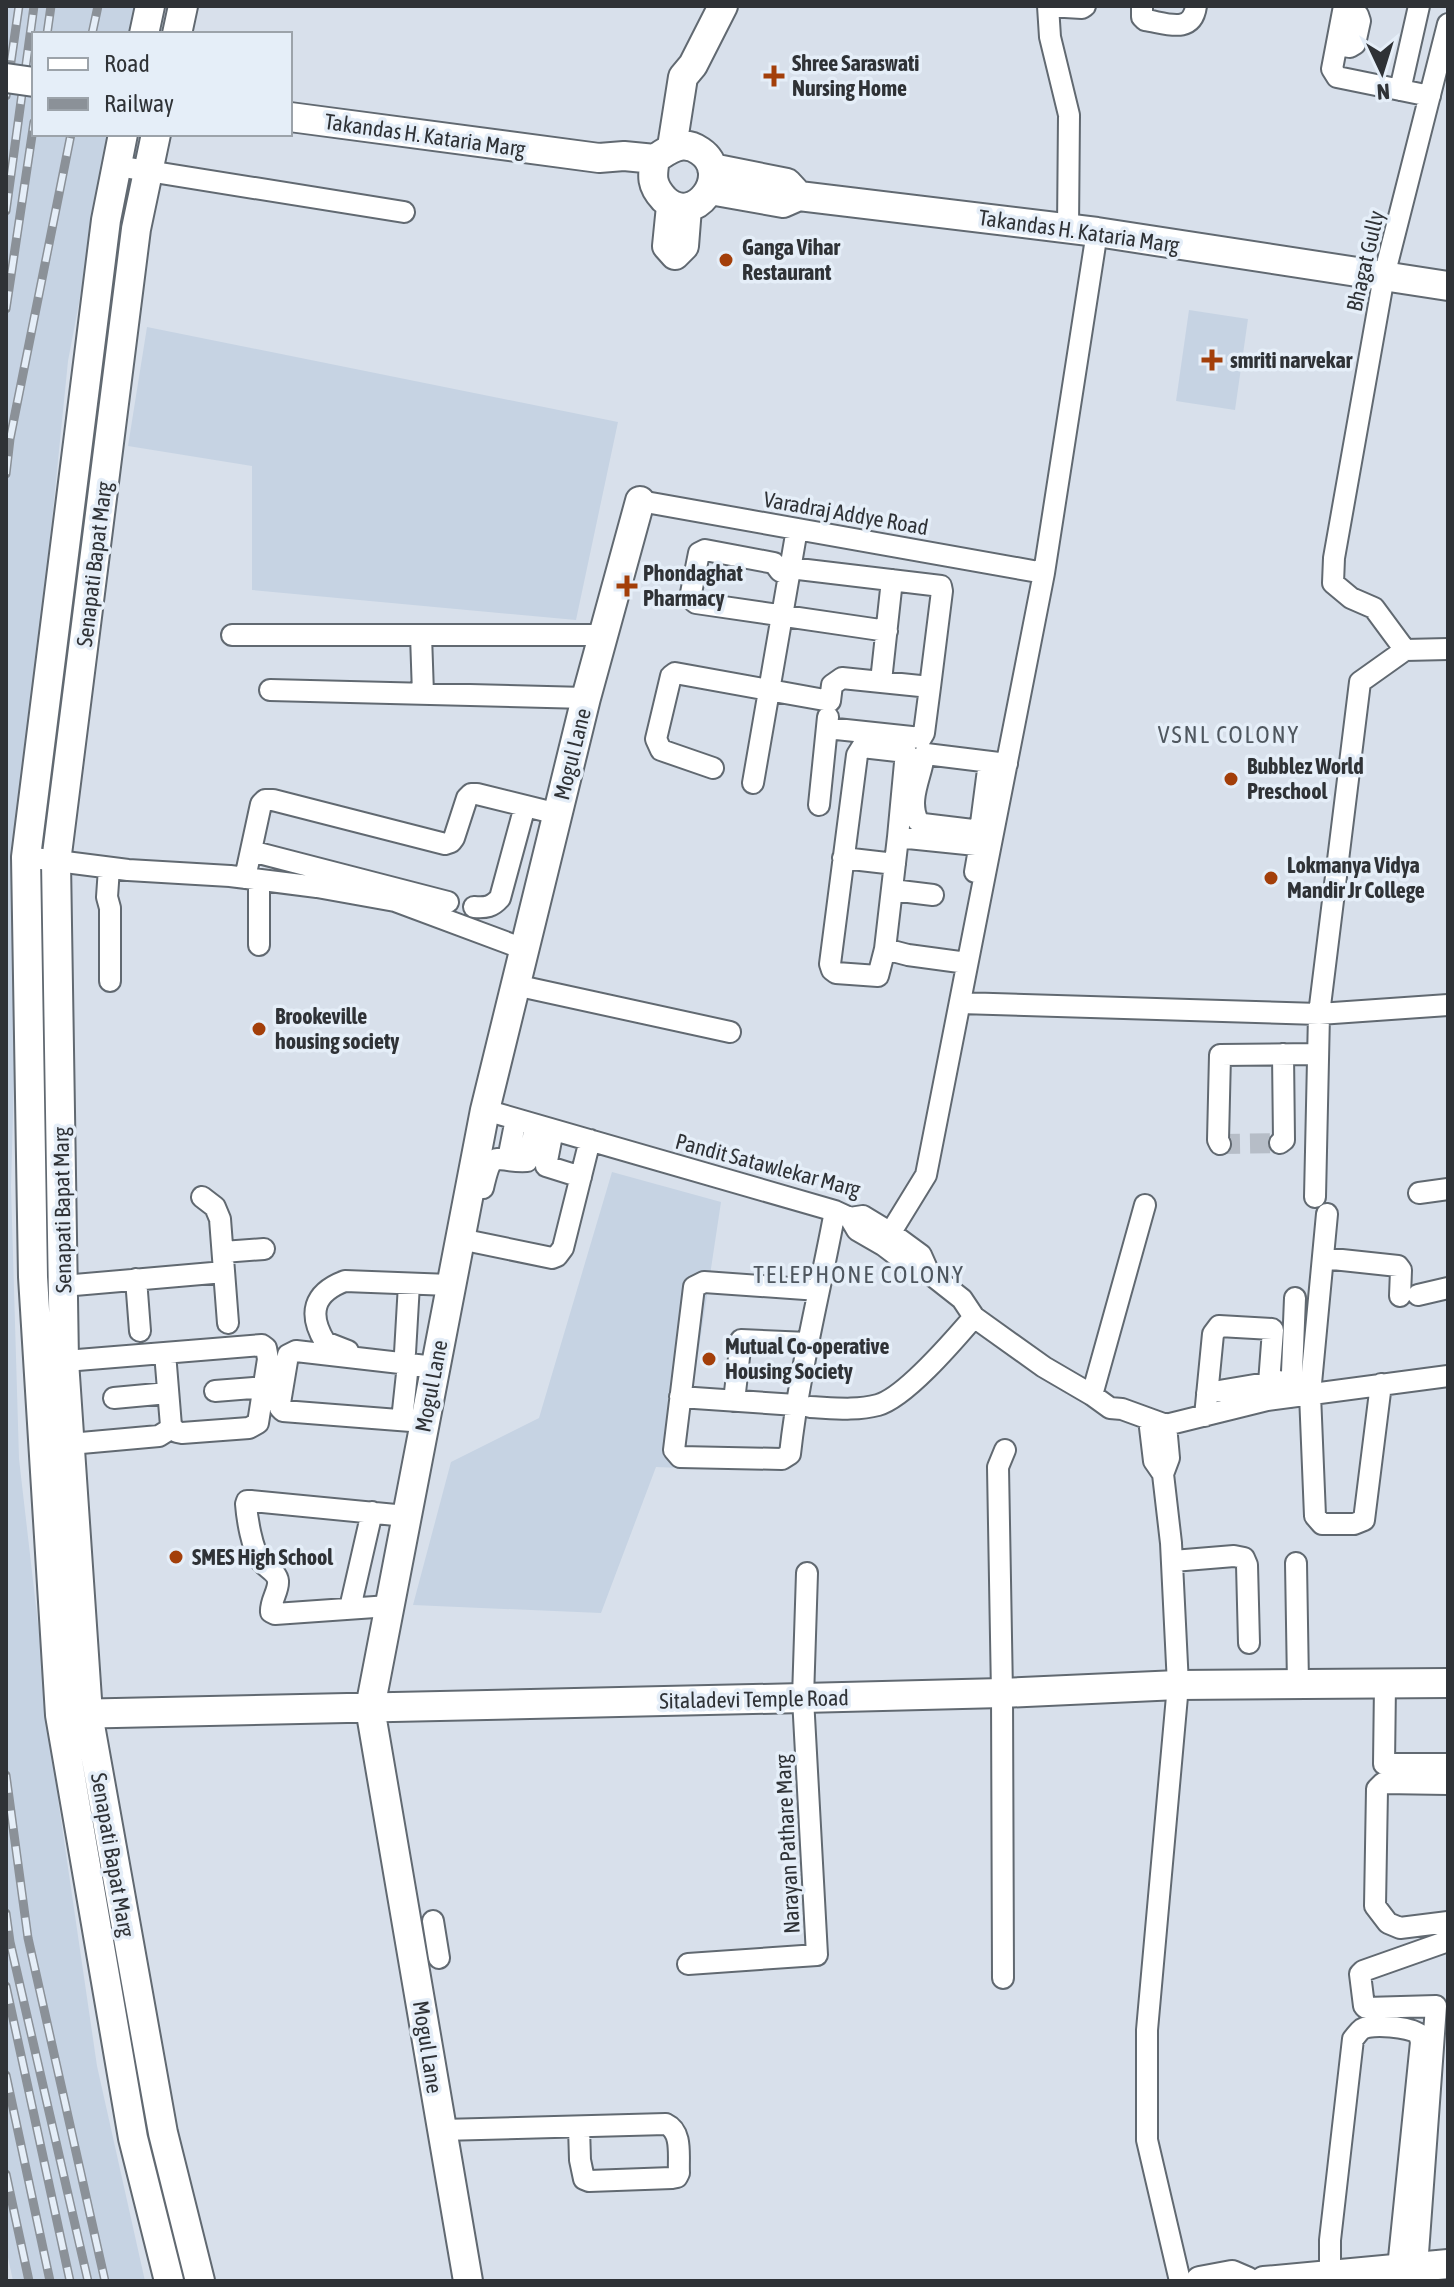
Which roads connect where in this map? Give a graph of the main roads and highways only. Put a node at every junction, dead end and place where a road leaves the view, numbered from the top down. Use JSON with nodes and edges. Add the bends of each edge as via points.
{"nodes":[{"id":1,"x":150,"y":6,"type":"edge"},
{"id":2,"x":183,"y":6,"type":"edge"},
{"id":3,"x":723,"y":6,"type":"edge"},
{"id":4,"x":144,"y":32,"type":"edge"},
{"id":5,"x":177,"y":32,"type":"edge"},
{"id":6,"x":6,"y":78,"type":"edge"},
{"id":7,"x":32,"y":82,"type":"edge"},
{"id":8,"x":292,"y":98,"type":"edge"},
{"id":9,"x":292,"y":117,"type":"edge"},
{"id":10,"x":292,"y":130,"type":"edge"},
{"id":11,"x":123,"y":136,"type":"edge"},
{"id":12,"x":156,"y":136,"type":"edge"},
{"id":13,"x":666,"y":156,"type":"junction"},
{"id":14,"x":604,"y":160,"type":"junction"},
{"id":15,"x":711,"y":179,"type":"junction"},
{"id":16,"x":679,"y":207,"type":"junction"},
{"id":17,"x":675,"y":255,"type":"dead end"},
{"id":18,"x":1448,"y":286,"type":"edge"},
{"id":19,"x":640,"y":501,"type":"road end"},
{"id":20,"x":59,"y":1034,"type":"junction"},
{"id":21,"x":29,"y":1035,"type":"junction"},
{"id":22,"x":62,"y":1218,"type":"junction"},
{"id":23,"x":32,"y":1219,"type":"junction"},
{"id":24,"x":51,"y":1362,"type":"junction"},
{"id":25,"x":1448,"y":1683,"type":"edge"},
{"id":26,"x":370,"y":1708,"type":"junction"},
{"id":27,"x":88,"y":1714,"type":"junction"},
{"id":28,"x":60,"y":1715,"type":"junction"},
{"id":29,"x":116,"y":1873,"type":"junction"},
{"id":30,"x":88,"y":1878,"type":"junction"},
{"id":31,"x":188,"y":2234,"type":"junction"},
{"id":32,"x":159,"y":2241,"type":"junction"},
{"id":33,"x":1448,"y":2264,"type":"edge"},
{"id":34,"x":169,"y":2281,"type":"edge"},
{"id":35,"x":200,"y":2281,"type":"edge"},
{"id":36,"x":468,"y":2281,"type":"edge"},
{"id":37,"x":1200,"y":2281,"type":"edge"},
{"id":38,"x":1246,"y":2281,"type":"edge"},
{"id":39,"x":1264,"y":2281,"type":"edge"}],
"edges":[{"from":1,"to":4,"type":"main road"},
{"from":2,"to":5,"type":"main road"},
{"from":3,"to":13,"type":"main road","via":[[693,65],[698,83]]},
{"from":6,"to":7,"type":"main road","bridge":true},
{"from":8,"to":14,"type":"main road","via":[[612,145]]},
{"from":9,"to":14,"type":"main road","name":"Takandas H. Kataria Marg"},
{"from":10,"to":14,"type":"main road","via":[[607,175]]},
{"from":11,"to":21,"type":"main road","name":"Senapati Bapat Marg","via":[[106,220],[26,857]]},
{"from":12,"to":20,"type":"main road","name":"Senapati Bapat Marg","via":[[136,229],[56,862]]},
{"from":13,"to":14,"type":"main road","name":"Takandas H. Kataria Marg"},
{"from":13,"to":15,"type":"main road","via":[[701,151],[710,162]]},
{"from":13,"to":16,"type":"main road","via":[[652,181],[656,191]]},
{"from":15,"to":16,"type":"main road","via":[[699,203]]},
{"from":15,"to":18,"type":"main road","name":"Takandas H. Kataria Marg","via":[[787,183],[799,196],[1097,232]]},
{"from":16,"to":17,"type":"main road","via":[[684,246]]},
{"from":19,"to":26,"type":"main road","name":"Mogul Lane","via":[[485,1110],[466,1240],[421,1360],[406,1516]]},
{"from":20,"to":21,"type":"main road"},
{"from":20,"to":22,"type":"main road","name":"Senapati Bapat Marg"},
{"from":21,"to":23,"type":"main road","name":"Senapati Bapat Marg"},
{"from":22,"to":23,"type":"main road"},
{"from":22,"to":24,"type":"main road","name":"Senapati Bapat Marg","via":[[63,1286]]},
{"from":23,"to":24,"type":"main road","name":"Senapati Bapat Marg","via":[[33,1277]]},
{"from":24,"to":27,"type":"main road","name":"Senapati Bapat Marg","via":[[70,1444]]},
{"from":24,"to":28,"type":"main road","name":"Senapati Bapat Marg"},
{"from":25,"to":26,"type":"main road","name":"Sitaladevi Temple Road","via":[[1178,1685]]},
{"from":26,"to":27,"type":"main road","name":"Sitaladevi Temple Road"},
{"from":26,"to":36,"type":"main road","name":"Mogul Lane"},
{"from":27,"to":28,"type":"main road","name":"Sitaladevi Temple Road"},
{"from":27,"to":29,"type":"main road","name":"Senapati Bapat Marg"},
{"from":28,"to":30,"type":"main road","name":"Senapati Bapat Marg"},
{"from":29,"to":30,"type":"main road"},
{"from":29,"to":31,"type":"main road","name":"Senapati Bapat Marg","via":[[163,2133]]},
{"from":30,"to":32,"type":"main road","name":"Senapati Bapat Marg","via":[[133,2138]]},
{"from":31,"to":32,"type":"main road"},
{"from":31,"to":35,"type":"main road","name":"Senapati Bapat Marg"},
{"from":32,"to":34,"type":"main road","name":"Senapati Bapat Marg"},
{"from":33,"to":39,"type":"main road"},
{"from":37,"to":38,"type":"main road","via":[[1232,2275]]}]}
